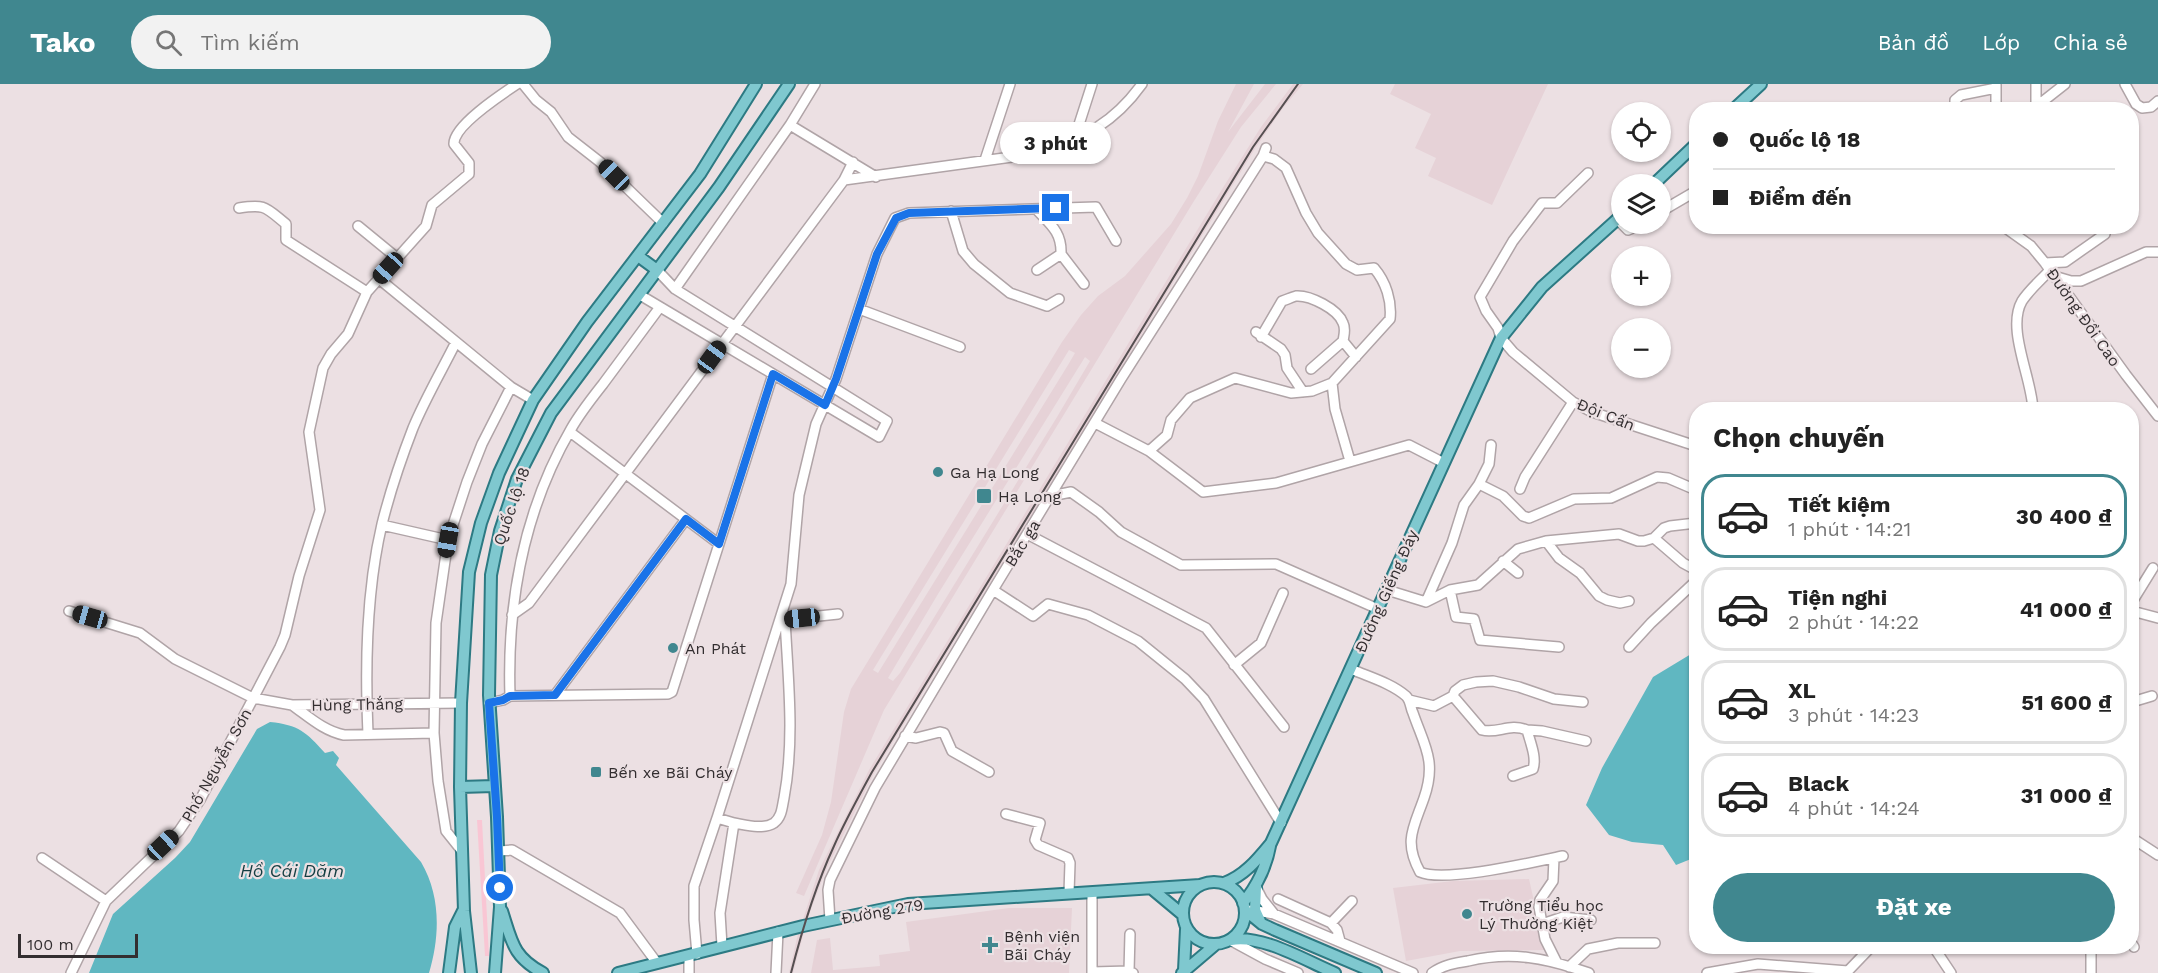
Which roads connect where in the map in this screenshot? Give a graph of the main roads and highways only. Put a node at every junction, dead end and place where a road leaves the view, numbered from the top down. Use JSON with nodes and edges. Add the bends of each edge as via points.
{"nodes":[{"id":1,"x":756,"y":84,"type":"edge"},
{"id":2,"x":789,"y":84,"type":"edge"},
{"id":3,"x":1761,"y":84,"type":"edge"},
{"id":4,"x":1742,"y":102,"type":"edge"},
{"id":5,"x":1689,"y":151,"type":"edge"},
{"id":6,"x":1664,"y":174,"type":"edge"},
{"id":7,"x":1611,"y":224,"type":"edge"},
{"id":8,"x":638,"y":256,"type":"junction"},
{"id":9,"x":657,"y":270,"type":"junction"},
{"id":10,"x":494,"y":786,"type":"junction"},
{"id":11,"x":460,"y":787,"type":"junction"},
{"id":12,"x":1271,"y":843,"type":"junction"},
{"id":13,"x":1224,"y":883,"type":"junction"},
{"id":14,"x":1200,"y":885,"type":"junction"},
{"id":15,"x":1152,"y":889,"type":"junction"},
{"id":16,"x":500,"y":907,"type":"junction"},
{"id":17,"x":1248,"y":908,"type":"junction"},
{"id":18,"x":464,"y":911,"type":"junction"},
{"id":19,"x":1182,"y":914,"type":"junction"},
{"id":20,"x":1186,"y":929,"type":"junction"},
{"id":21,"x":1230,"y":940,"type":"junction"},
{"id":22,"x":1215,"y":945,"type":"junction"},
{"id":23,"x":1183,"y":971,"type":"edge"},
{"id":24,"x":449,"y":973,"type":"edge"},
{"id":25,"x":471,"y":973,"type":"edge"},
{"id":26,"x":495,"y":973,"type":"edge"},
{"id":27,"x":543,"y":973,"type":"edge"},
{"id":28,"x":618,"y":973,"type":"edge"},
{"id":29,"x":1335,"y":973,"type":"edge"},
{"id":30,"x":1376,"y":973,"type":"edge"}],
"edges":[{"from":1,"to":8,"type":"main road","name":"Quốc lộ 18","via":[[700,174]]},
{"from":2,"to":9,"type":"main road","name":"Quốc lộ 18"},
{"from":3,"to":4,"type":"main road"},
{"from":5,"to":6,"type":"main road"},
{"from":7,"to":12,"type":"main road","name":"Đường Giếng Đáy","via":[[1542,287],[1501,338]]},
{"from":8,"to":9,"type":"main road"},
{"from":8,"to":11,"type":"main road","name":"Quốc lộ 18","via":[[533,400],[499,473],[481,524],[469,572]]},
{"from":9,"to":10,"type":"main road","name":"Quốc lộ 18","via":[[551,413],[518,479],[500,531],[491,575],[489,703]]},
{"from":10,"to":11,"type":"main road"},
{"from":10,"to":16,"type":"main road","name":"Quốc lộ 18"},
{"from":11,"to":18,"type":"main road","name":"Quốc lộ 18"},
{"from":12,"to":13,"type":"main road","name":"Đường Giếng Đáy","via":[[1252,865]]},
{"from":12,"to":17,"type":"main road","name":"Đường Giếng Đáy"},
{"from":13,"to":14,"type":"main road"},
{"from":13,"to":17,"type":"main road"},
{"from":14,"to":15,"type":"main road","name":"Đường 279"},
{"from":14,"to":19,"type":"main road","via":[[1187,897]]},
{"from":15,"to":19,"type":"main road"},
{"from":15,"to":28,"type":"main road","name":"Đường 279","via":[[908,904]]},
{"from":16,"to":26,"type":"main road","name":"Quốc lộ 18"},
{"from":16,"to":27,"type":"main road","via":[[514,949],[525,963]]},
{"from":17,"to":21,"type":"main road","via":[[1242,927]]},
{"from":17,"to":30,"type":"main road","via":[[1262,924]]},
{"from":18,"to":24,"type":"main road","via":[[455,927]]},
{"from":18,"to":25,"type":"main road","name":"Quốc lộ 18"},
{"from":19,"to":20,"type":"main road"},
{"from":20,"to":22,"type":"main road","via":[[1198,941]]},
{"from":20,"to":23,"type":"main road"},
{"from":21,"to":22,"type":"main road"},
{"from":21,"to":29,"type":"main road","via":[[1258,941]]},
{"from":22,"to":23,"type":"main road"}]}
